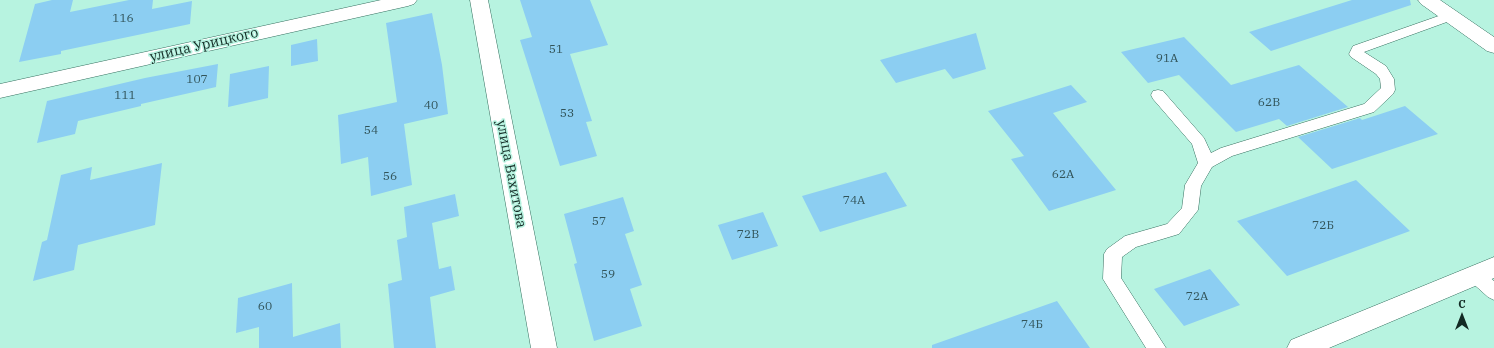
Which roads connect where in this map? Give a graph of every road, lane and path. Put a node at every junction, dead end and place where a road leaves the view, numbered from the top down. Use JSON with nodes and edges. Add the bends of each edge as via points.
{"nodes":[{"id":1,"x":408,"y":0,"type":"edge"},
{"id":2,"x":479,"y":0,"type":"edge"},
{"id":3,"x":1427,"y":0,"type":"edge"},
{"id":4,"x":1450,"y":16,"type":"junction"},
{"id":5,"x":1494,"y":46,"type":"edge"},
{"id":6,"x":0,"y":91,"type":"edge"},
{"id":7,"x":1158,"y":95,"type":"dead end"},
{"id":8,"x":1206,"y":162,"type":"junction"},
{"id":9,"x":1485,"y":271,"type":"edge"},
{"id":10,"x":1494,"y":292,"type":"edge"},
{"id":11,"x":1315,"y":345,"type":"edge"},
{"id":12,"x":544,"y":348,"type":"edge"},
{"id":13,"x":1156,"y":348,"type":"edge"}],
"edges":[{"from":1,"to":6,"type":"street","name":"улица Урицкого"},
{"from":2,"to":12,"type":"street","name":"улица Вахитова"},
{"from":3,"to":4,"type":"street"},
{"from":4,"to":5,"type":"street"},
{"from":4,"to":8,"type":"lane","via":[[1358,49],[1356,54],[1381,70],[1387,79],[1388,90],[1369,108],[1227,152]]},
{"from":7,"to":8,"type":"lane","via":[[1199,142]]},
{"from":8,"to":13,"type":"lane","via":[[1193,185],[1190,210],[1173,229],[1131,241],[1113,254],[1112,279]]},
{"from":9,"to":10,"type":"lane"},
{"from":9,"to":11,"type":"street"}]}
